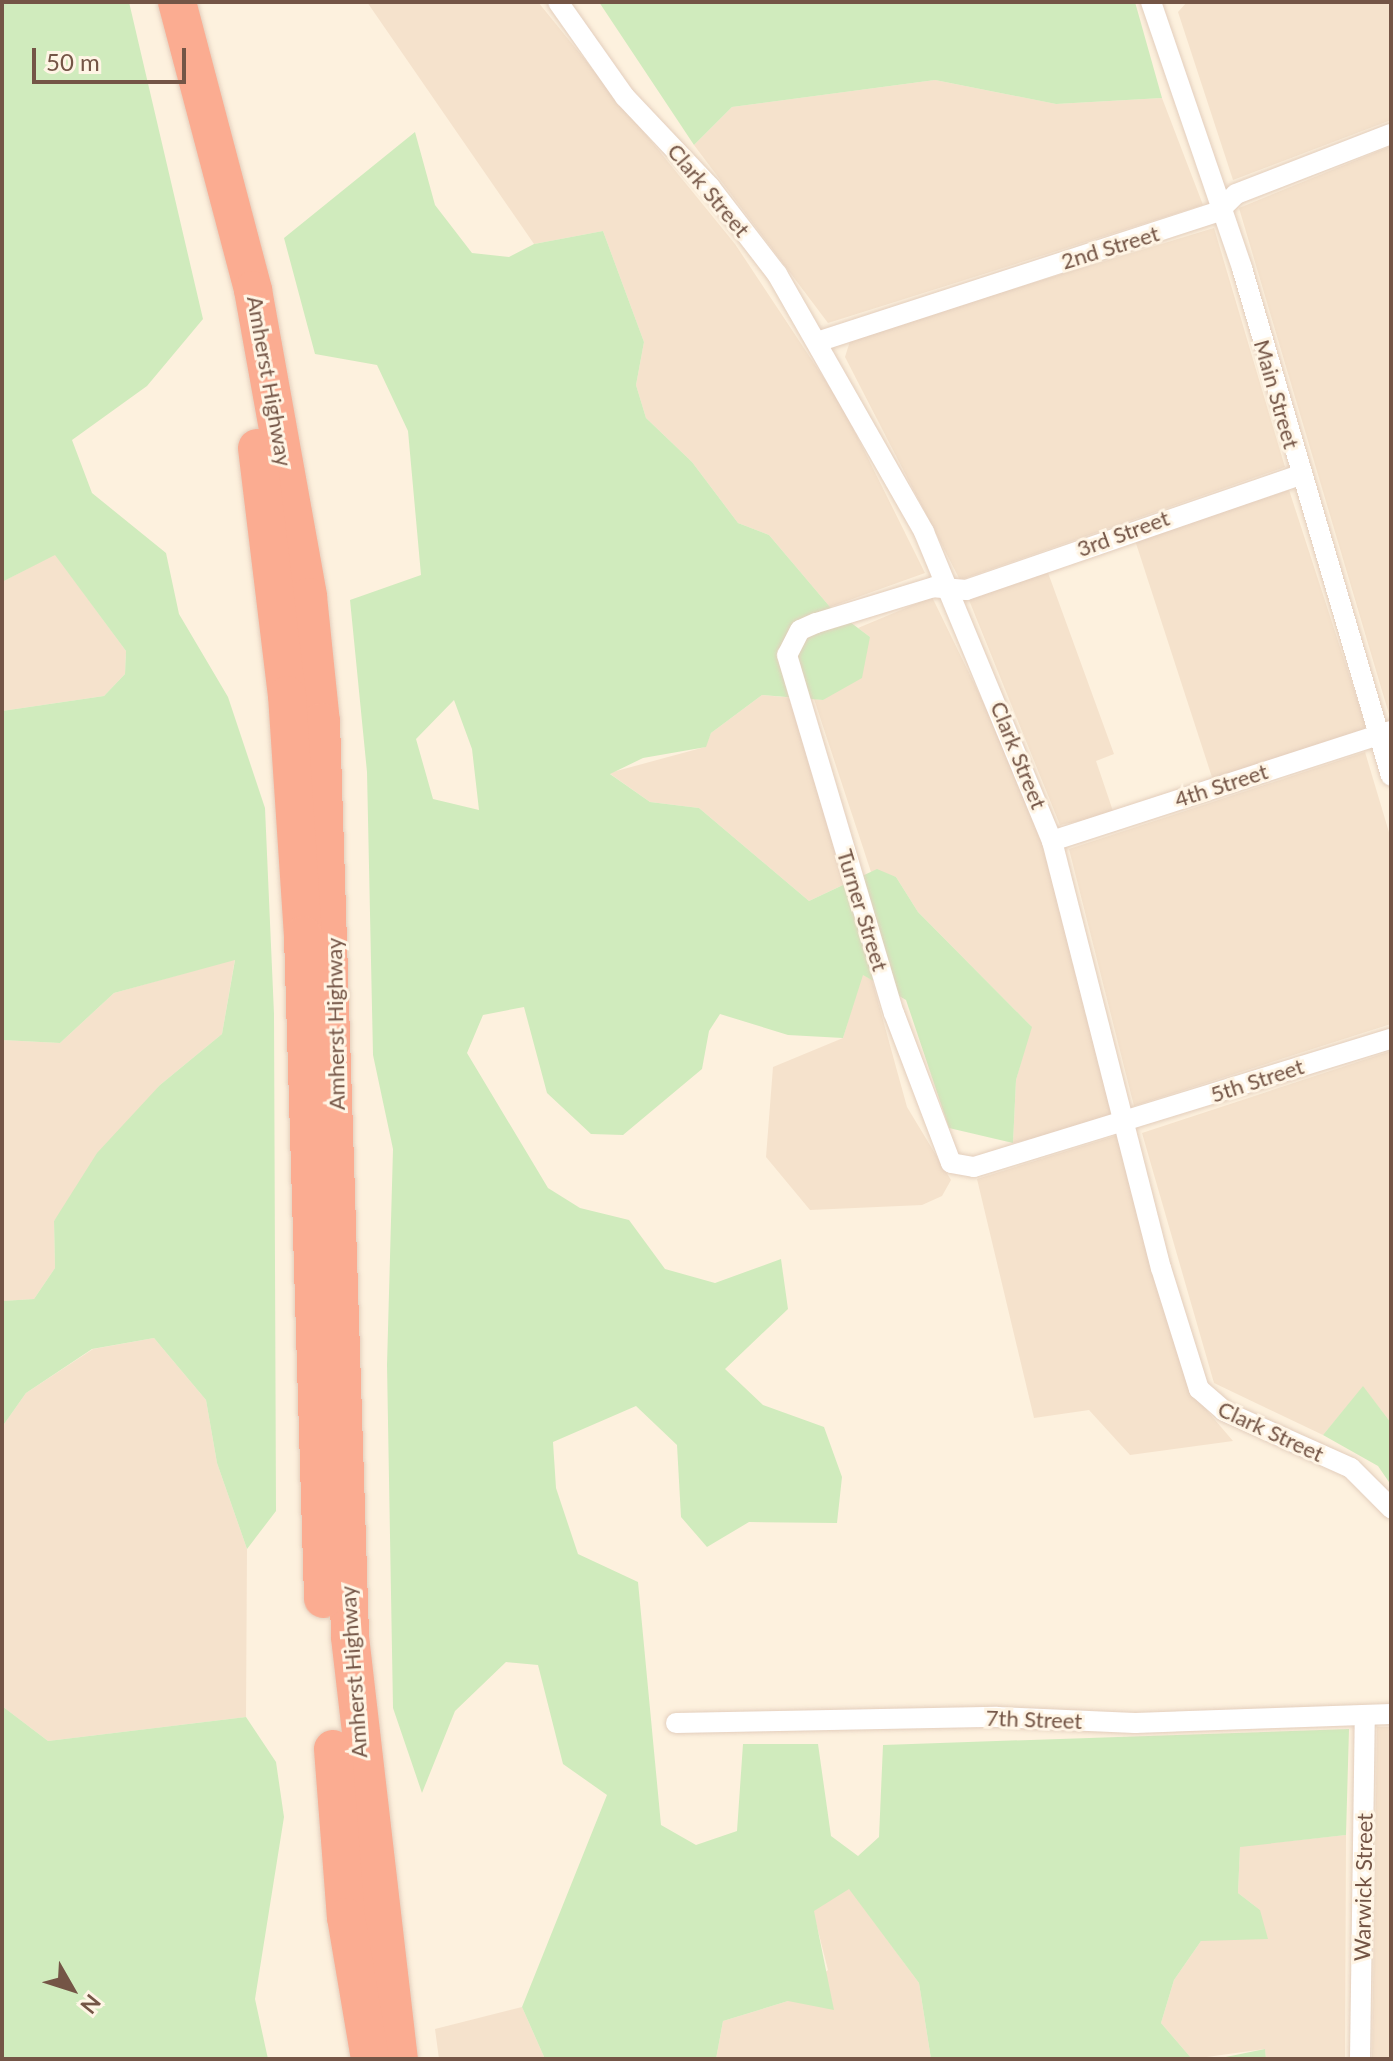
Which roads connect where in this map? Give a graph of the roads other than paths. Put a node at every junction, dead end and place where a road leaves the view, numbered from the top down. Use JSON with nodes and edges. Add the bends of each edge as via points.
{"nodes":[{"id":1,"x":151,"y":2,"type":"edge"},
{"id":2,"x":177,"y":2,"type":"edge"},
{"id":3,"x":558,"y":2,"type":"edge"},
{"id":4,"x":1157,"y":6,"type":"edge"},
{"id":5,"x":1391,"y":134,"type":"edge"},
{"id":6,"x":1223,"y":208,"type":"junction"},
{"id":7,"x":820,"y":341,"type":"junction"},
{"id":8,"x":1300,"y":475,"type":"junction"},
{"id":9,"x":947,"y":587,"type":"junction"},
{"id":10,"x":1385,"y":733,"type":"edge"},
{"id":11,"x":1391,"y":776,"type":"edge"},
{"id":12,"x":1052,"y":841,"type":"junction"},
{"id":13,"x":1391,"y":1039,"type":"edge"},
{"id":14,"x":1124,"y":1124,"type":"junction"},
{"id":15,"x":1391,"y":1508,"type":"edge"},
{"id":16,"x":1391,"y":1714,"type":"edge"},
{"id":17,"x":1365,"y":1715,"type":"junction"},
{"id":18,"x":676,"y":1723,"type":"dead end"},
{"id":19,"x":346,"y":1917,"type":"junction"},
{"id":20,"x":355,"y":2059,"type":"edge"},
{"id":21,"x":370,"y":2059,"type":"edge"},
{"id":22,"x":399,"y":2059,"type":"edge"},
{"id":23,"x":1360,"y":2059,"type":"edge"}],
"edges":[{"from":1,"to":19,"type":"highway","name":"Amherst Highway","via":[[228,285],[259,459],[287,695],[303,935],[315,1460]]},
{"from":2,"to":22,"type":"highway","name":"Amherst Highway","via":[[253,290],[308,597],[321,722],[350,1637]]},
{"from":3,"to":7,"type":"street","name":"Clark Street","via":[[625,97],[710,187]]},
{"from":4,"to":6,"type":"street","name":"Main Street"},
{"from":5,"to":6,"type":"street","name":"2nd Street","via":[[1236,194]]},
{"from":6,"to":7,"type":"street","name":"2nd Street"},
{"from":6,"to":8,"type":"street","name":"Main Street"},
{"from":7,"to":9,"type":"street","name":"Clark Street","via":[[888,461]]},
{"from":8,"to":9,"type":"street","name":"3rd Street","via":[[966,590]]},
{"from":8,"to":10,"type":"street","name":"Main Street"},
{"from":9,"to":12,"type":"street","name":"Clark Street"},
{"from":9,"to":14,"type":"street","name":"Turner Street","via":[[816,623],[800,630],[787,655],[894,1013],[951,1163],[974,1167]]},
{"from":10,"to":11,"type":"street","name":"Main Street"},
{"from":10,"to":12,"type":"street","name":"4th Street"},
{"from":12,"to":14,"type":"street","name":"Clark Street"},
{"from":13,"to":14,"type":"street","name":"5th Street"},
{"from":14,"to":15,"type":"street","name":"Clark Street","via":[[1199,1389],[1224,1411],[1351,1468]]},
{"from":16,"to":17,"type":"street","name":"7th Street"},
{"from":17,"to":18,"type":"street","name":"7th Street"},
{"from":17,"to":23,"type":"street","name":"Warwick Street"},
{"from":19,"to":20,"type":"highway"},
{"from":19,"to":21,"type":"highway","name":"Amherst Highway"}]}
